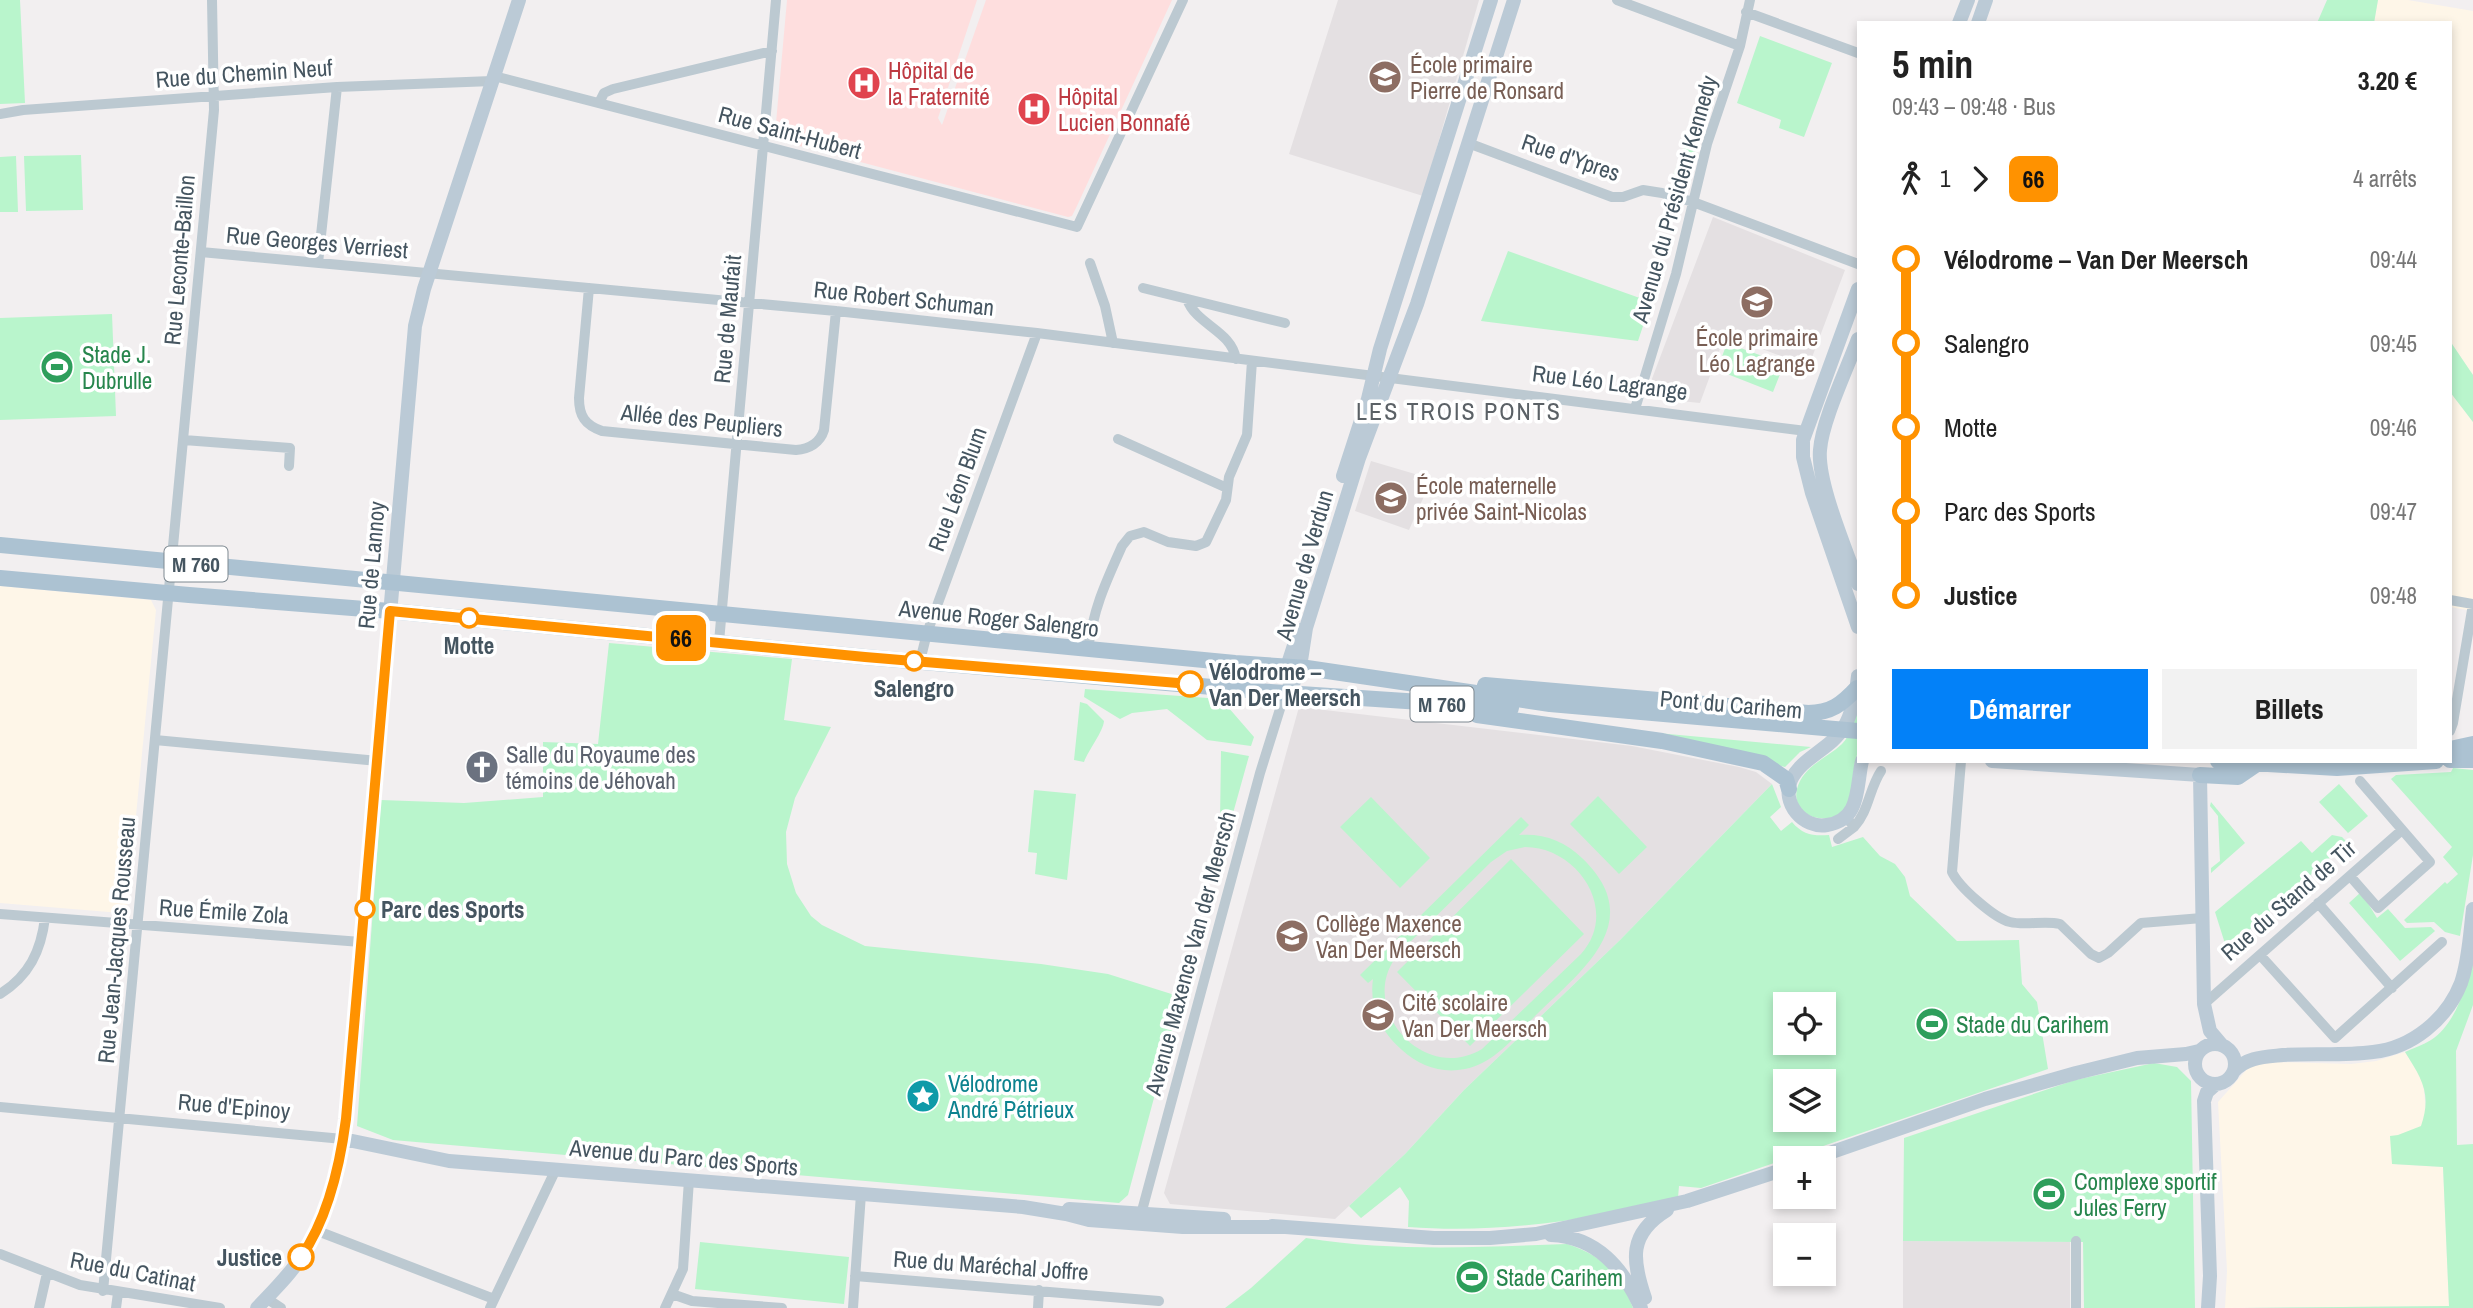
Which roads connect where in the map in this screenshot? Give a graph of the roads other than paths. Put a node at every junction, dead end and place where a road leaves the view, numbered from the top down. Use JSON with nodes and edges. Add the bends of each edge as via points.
{"nodes":[{"id":1,"x":212,"y":0,"type":"edge"},
{"id":2,"x":519,"y":0,"type":"edge"},
{"id":3,"x":776,"y":0,"type":"edge"},
{"id":4,"x":1182,"y":0,"type":"edge"},
{"id":5,"x":1491,"y":0,"type":"edge"},
{"id":6,"x":1514,"y":0,"type":"edge"},
{"id":7,"x":1617,"y":0,"type":"edge"},
{"id":8,"x":1751,"y":0,"type":"edge"},
{"id":9,"x":1968,"y":0,"type":"edge"},
{"id":10,"x":1986,"y":0,"type":"edge"},
{"id":11,"x":1629,"y":2,"type":"edge"},
{"id":12,"x":1746,"y":12,"type":"junction"},
{"id":13,"x":1960,"y":21,"type":"edge"},
{"id":14,"x":1979,"y":21,"type":"edge"},
{"id":15,"x":1740,"y":46,"type":"junction"},
{"id":16,"x":772,"y":51,"type":"junction"},
{"id":17,"x":1857,"y":53,"type":"edge"},
{"id":18,"x":493,"y":79,"type":"junction"},
{"id":19,"x":337,"y":87,"type":"junction"},
{"id":20,"x":215,"y":97,"type":"junction"},
{"id":21,"x":599,"y":103,"type":"junction"},
{"id":22,"x":0,"y":114,"type":"edge"},
{"id":23,"x":1468,"y":143,"type":"junction"},
{"id":24,"x":764,"y":148,"type":"junction"},
{"id":25,"x":1693,"y":202,"type":"junction"},
{"id":26,"x":201,"y":252,"type":"junction"},
{"id":27,"x":318,"y":263,"type":"junction"},
{"id":28,"x":1090,"y":263,"type":"dead end"},
{"id":29,"x":1857,"y":264,"type":"edge"},
{"id":30,"x":429,"y":273,"type":"junction"},
{"id":31,"x":589,"y":288,"type":"junction"},
{"id":32,"x":1143,"y":288,"type":"dead end"},
{"id":33,"x":1857,"y":292,"type":"edge"},
{"id":34,"x":1187,"y":299,"type":"junction"},
{"id":35,"x":750,"y":303,"type":"junction"},
{"id":36,"x":836,"y":311,"type":"junction"},
{"id":37,"x":1285,"y":323,"type":"dead end"},
{"id":38,"x":1037,"y":333,"type":"junction"},
{"id":39,"x":1857,"y":342,"type":"edge"},
{"id":40,"x":1113,"y":343,"type":"junction"},
{"id":41,"x":1236,"y":359,"type":"junction"},
{"id":42,"x":1252,"y":361,"type":"junction"},
{"id":43,"x":1373,"y":375,"type":"junction"},
{"id":44,"x":1391,"y":377,"type":"junction"},
{"id":45,"x":1634,"y":409,"type":"junction"},
{"id":46,"x":1806,"y":431,"type":"junction"},
{"id":47,"x":1823,"y":435,"type":"junction"},
{"id":48,"x":1118,"y":439,"type":"dead end"},
{"id":49,"x":184,"y":440,"type":"junction"},
{"id":50,"x":737,"y":443,"type":"junction"},
{"id":51,"x":289,"y":466,"type":"dead end"},
{"id":52,"x":1816,"y":481,"type":"junction"},
{"id":53,"x":1227,"y":488,"type":"junction"},
{"id":54,"x":1827,"y":516,"type":"junction"},
{"id":55,"x":0,"y":545,"type":"edge"},
{"id":56,"x":172,"y":561,"type":"junction"},
{"id":57,"x":0,"y":578,"type":"edge"},
{"id":58,"x":1857,"y":581,"type":"edge"},
{"id":59,"x":393,"y":582,"type":"junction"},
{"id":60,"x":169,"y":594,"type":"junction"},
{"id":61,"x":2452,"y":600,"type":"edge"},
{"id":62,"x":2473,"y":604,"type":"edge"},
{"id":63,"x":390,"y":611,"type":"junction"},
{"id":64,"x":722,"y":613,"type":"junction"},
{"id":65,"x":1857,"y":623,"type":"edge"},
{"id":66,"x":927,"y":633,"type":"junction"},
{"id":67,"x":719,"y":642,"type":"junction"},
{"id":68,"x":1088,"y":649,"type":"junction"},
{"id":69,"x":920,"y":661,"type":"junction"},
{"id":70,"x":1293,"y":667,"type":"junction"},
{"id":71,"x":1857,"y":683,"type":"edge"},
{"id":72,"x":1420,"y":684,"type":"junction"},
{"id":73,"x":1857,"y":685,"type":"edge"},
{"id":74,"x":1285,"y":693,"type":"junction"},
{"id":75,"x":1419,"y":703,"type":"junction"},
{"id":76,"x":1600,"y":712,"type":"junction"},
{"id":77,"x":2452,"y":726,"type":"edge"},
{"id":78,"x":1857,"y":731,"type":"edge"},
{"id":79,"x":1857,"y":737,"type":"edge"},
{"id":80,"x":155,"y":740,"type":"junction"},
{"id":81,"x":2473,"y":744,"type":"edge"},
{"id":82,"x":2452,"y":749,"type":"edge"},
{"id":83,"x":2452,"y":760,"type":"edge"},
{"id":84,"x":378,"y":761,"type":"junction"},
{"id":85,"x":2473,"y":761,"type":"edge"},
{"id":86,"x":1863,"y":763,"type":"edge"},
{"id":87,"x":1961,"y":763,"type":"edge"},
{"id":88,"x":2022,"y":763,"type":"edge"},
{"id":89,"x":2245,"y":763,"type":"edge"},
{"id":90,"x":2408,"y":763,"type":"edge"},
{"id":91,"x":2258,"y":764,"type":"junction"},
{"id":92,"x":1881,"y":771,"type":"dead end"},
{"id":93,"x":2200,"y":775,"type":"junction"},
{"id":94,"x":2360,"y":781,"type":"dead end"},
{"id":95,"x":1789,"y":789,"type":"junction"},
{"id":96,"x":1850,"y":822,"type":"junction"},
{"id":97,"x":2402,"y":830,"type":"junction"},
{"id":98,"x":1838,"y":839,"type":"dead end"},
{"id":99,"x":2350,"y":876,"type":"junction"},
{"id":100,"x":2318,"y":903,"type":"junction"},
{"id":101,"x":2473,"y":909,"type":"edge"},
{"id":102,"x":0,"y":914,"type":"edge"},
{"id":103,"x":46,"y":918,"type":"junction"},
{"id":104,"x":2202,"y":918,"type":"junction"},
{"id":105,"x":138,"y":926,"type":"junction"},
{"id":106,"x":361,"y":942,"type":"junction"},
{"id":107,"x":2442,"y":942,"type":"dead end"},
{"id":108,"x":2260,"y":955,"type":"junction"},
{"id":109,"x":2392,"y":988,"type":"junction"},
{"id":110,"x":0,"y":994,"type":"edge"},
{"id":111,"x":2204,"y":1004,"type":"junction"},
{"id":112,"x":2224,"y":1046,"type":"junction"},
{"id":113,"x":2200,"y":1050,"type":"junction"},
{"id":114,"x":2309,"y":1054,"type":"junction"},
{"id":115,"x":2234,"y":1072,"type":"junction"},
{"id":116,"x":2216,"y":1084,"type":"junction"},
{"id":117,"x":0,"y":1107,"type":"edge"},
{"id":118,"x":120,"y":1116,"type":"junction"},
{"id":119,"x":342,"y":1144,"type":"junction"},
{"id":120,"x":1836,"y":1151,"type":"edge"},
{"id":121,"x":556,"y":1169,"type":"junction"},
{"id":122,"x":1773,"y":1173,"type":"edge"},
{"id":123,"x":689,"y":1181,"type":"junction"},
{"id":124,"x":861,"y":1194,"type":"junction"},
{"id":125,"x":1687,"y":1201,"type":"junction"},
{"id":126,"x":1140,"y":1218,"type":"junction"},
{"id":127,"x":315,"y":1230,"type":"junction"},
{"id":128,"x":1536,"y":1234,"type":"junction"},
{"id":129,"x":2076,"y":1241,"type":"dead end"},
{"id":130,"x":0,"y":1254,"type":"edge"},
{"id":131,"x":47,"y":1273,"type":"junction"},
{"id":132,"x":855,"y":1276,"type":"junction"},
{"id":133,"x":1039,"y":1290,"type":"junction"},
{"id":134,"x":103,"y":1291,"type":"junction"},
{"id":135,"x":118,"y":1293,"type":"junction"},
{"id":136,"x":672,"y":1294,"type":"junction"},
{"id":137,"x":1159,"y":1301,"type":"dead end"},
{"id":138,"x":1124,"y":1302,"type":"edge"},
{"id":139,"x":261,"y":1303,"type":"edge"},
{"id":140,"x":492,"y":1304,"type":"edge"},
{"id":141,"x":39,"y":1308,"type":"edge"},
{"id":142,"x":116,"y":1308,"type":"edge"},
{"id":143,"x":220,"y":1308,"type":"edge"},
{"id":144,"x":281,"y":1308,"type":"edge"},
{"id":145,"x":665,"y":1308,"type":"edge"},
{"id":146,"x":782,"y":1308,"type":"edge"},
{"id":147,"x":852,"y":1308,"type":"edge"},
{"id":148,"x":1038,"y":1308,"type":"edge"},
{"id":149,"x":1641,"y":1308,"type":"edge"},
{"id":150,"x":1648,"y":1308,"type":"edge"},
{"id":151,"x":2076,"y":1308,"type":"edge"},
{"id":152,"x":2208,"y":1308,"type":"edge"}],
"edges":[{"from":1,"to":20,"type":"street","name":"Rue Leconte-Baillon"},
{"from":2,"to":18,"type":"street","name":"Rue de Lannoy"},
{"from":3,"to":16,"type":"street","name":"Rue de Maufait"},
{"from":4,"to":24,"type":"street","name":"Rue Saint-Hubert","via":[[1077,228]]},
{"from":5,"to":43,"type":"street","name":"Avenue de Verdun"},
{"from":6,"to":23,"type":"street","name":"Avenue de Verdun"},
{"from":7,"to":11,"type":"street"},
{"from":8,"to":12,"type":"street","name":"Avenue du Président Kennedy"},
{"from":9,"to":13,"type":"street"},
{"from":10,"to":14,"type":"street"},
{"from":11,"to":15,"type":"street"},
{"from":12,"to":15,"type":"street","name":"Avenue du Président Kennedy"},
{"from":12,"to":17,"type":"street"},
{"from":15,"to":25,"type":"street","name":"Avenue du Président Kennedy"},
{"from":16,"to":21,"type":"street","via":[[613,89],[604,93]]},
{"from":16,"to":24,"type":"street","name":"Rue de Maufait"},
{"from":18,"to":19,"type":"street","name":"Rue du Chemin Neuf"},
{"from":18,"to":21,"type":"street","name":"Rue Saint-Hubert"},
{"from":18,"to":30,"type":"street","name":"Rue de Lannoy"},
{"from":19,"to":20,"type":"street","name":"Rue du Chemin Neuf"},
{"from":19,"to":27,"type":"street"},
{"from":20,"to":22,"type":"street","name":"Rue du Chemin Neuf"},
{"from":20,"to":26,"type":"street","name":"Rue Leconte-Baillon"},
{"from":21,"to":24,"type":"street","name":"Rue Saint-Hubert"},
{"from":23,"to":25,"type":"street","name":"Rue d'Ypres","via":[[1612,197],[1643,190]]},
{"from":23,"to":44,"type":"street","name":"Avenue de Verdun"},
{"from":24,"to":35,"type":"street","name":"Rue de Maufait"},
{"from":25,"to":29,"type":"street","name":"Rue d'Ypres"},
{"from":25,"to":45,"type":"street","name":"Avenue du Président Kennedy"},
{"from":26,"to":27,"type":"street","name":"Rue Georges Verriest"},
{"from":26,"to":49,"type":"street","name":"Rue Leconte-Baillon"},
{"from":27,"to":30,"type":"street","name":"Rue Georges Verriest"},
{"from":28,"to":40,"type":"street"},
{"from":30,"to":31,"type":"street","name":"Rue Robert Schuman"},
{"from":30,"to":59,"type":"street","name":"Rue de Lannoy","via":[[415,326]]},
{"from":31,"to":35,"type":"street","name":"Rue Robert Schuman"},
{"from":31,"to":50,"type":"street","name":"Allée des Peupliers","via":[[579,398],[585,422],[602,431]]},
{"from":32,"to":34,"type":"street"},
{"from":33,"to":46,"type":"street"},
{"from":34,"to":37,"type":"street"},
{"from":34,"to":41,"type":"street","via":[[1195,313],[1233,346]]},
{"from":35,"to":36,"type":"street","name":"Rue Robert Schuman"},
{"from":35,"to":50,"type":"street","name":"Rue de Maufait"},
{"from":36,"to":38,"type":"street","name":"Rue Robert Schuman"},
{"from":36,"to":50,"type":"street","name":"Allée des Peupliers","via":[[825,425],[819,439],[796,450]]},
{"from":38,"to":40,"type":"street","name":"Rue Robert Schuman"},
{"from":38,"to":66,"type":"street","name":"Rue Léon Blum"},
{"from":39,"to":47,"type":"street"},
{"from":40,"to":41,"type":"street","name":"Rue Robert Schuman"},
{"from":41,"to":42,"type":"street","name":"Rue Robert Schuman"},
{"from":42,"to":43,"type":"street","name":"Rue Robert Schuman"},
{"from":42,"to":53,"type":"street","via":[[1248,429]]},
{"from":43,"to":44,"type":"street","name":"Rue Léo Lagrange"},
{"from":43,"to":70,"type":"street","name":"Avenue de Verdun"},
{"from":44,"to":45,"type":"street","name":"Rue Léo Lagrange"},
{"from":44,"to":70,"type":"street","name":"Avenue de Verdun","via":[[1361,454]]},
{"from":45,"to":46,"type":"street","name":"Rue Léo Lagrange"},
{"from":46,"to":47,"type":"street","name":"Rue Léo Lagrange"},
{"from":46,"to":52,"type":"street","via":[[1803,457]]},
{"from":47,"to":52,"type":"street"},
{"from":48,"to":53,"type":"street"},
{"from":49,"to":51,"type":"street","via":[[290,448]]},
{"from":49,"to":56,"type":"street","name":"Rue Leconte-Baillon"},
{"from":50,"to":64,"type":"street","name":"Rue de Maufait"},
{"from":52,"to":54,"type":"street"},
{"from":53,"to":68,"type":"street","via":[[1226,500],[1202,545],[1168,542],[1144,532],[1125,541],[1096,606]]},
{"from":54,"to":58,"type":"street"},
{"from":54,"to":65,"type":"street"},
{"from":55,"to":56,"type":"main road","number":"M 760"},
{"from":56,"to":59,"type":"main road","number":"M 760"},
{"from":56,"to":60,"type":"street","name":"Rue Leconte-Baillon"},
{"from":57,"to":60,"type":"main road","number":"M 760"},
{"from":59,"to":63,"type":"street","name":"Rue de Lannoy"},
{"from":59,"to":64,"type":"main road","name":"Avenue Roger Salengro","number":"M 760"},
{"from":60,"to":63,"type":"main road","number":"M 760"},
{"from":60,"to":80,"type":"street","name":"Rue Jean-Jacques Rousseau"},
{"from":61,"to":62,"type":"street"},
{"from":62,"to":77,"type":"street"},
{"from":63,"to":67,"type":"main road","name":"Avenue Roger Salengro","number":"M 760"},
{"from":63,"to":84,"type":"street","name":"Rue de Lannoy"},
{"from":64,"to":66,"type":"main road","name":"Avenue Roger Salengro","number":"M 760"},
{"from":64,"to":67,"type":"street","name":"Rue de Maufait"},
{"from":66,"to":68,"type":"main road","name":"Avenue Roger Salengro","number":"M 760"},
{"from":66,"to":69,"type":"street","name":"Rue Léon Blum"},
{"from":67,"to":69,"type":"main road","name":"Avenue Roger Salengro","number":"M 760"},
{"from":68,"to":70,"type":"main road","name":"Avenue Roger Salengro","number":"M 760"},
{"from":69,"to":74,"type":"main road","name":"Avenue Roger Salengro","number":"M 760"},
{"from":70,"to":72,"type":"main road","name":"Avenue Roger Salengro","number":"M 760"},
{"from":70,"to":74,"type":"street","name":"Avenue de Verdun","via":[[1295,680]]},
{"from":71,"to":72,"type":"main road","via":[[1835,708],[1820,713],[1556,690]]},
{"from":72,"to":76,"type":"main road","name":"Avenue Roger Salengro","number":"M 760"},
{"from":73,"to":95,"type":"street","via":[[1845,725],[1796,772]]},
{"from":74,"to":75,"type":"main road","name":"Avenue Roger Salengro","number":"M 760"},
{"from":74,"to":126,"type":"street","name":"Avenue Maxence Van der Meersch"},
{"from":75,"to":76,"type":"main road","name":"Avenue Roger Salengro","number":"M 760"},
{"from":75,"to":95,"type":"main road","via":[[1499,719],[1625,734],[1763,764],[1786,779]]},
{"from":76,"to":78,"type":"main road","name":"Pont du Carihem","number":"M 760"},
{"from":76,"to":79,"type":"main road","name":"Pont du Carihem","number":"M 760"},
{"from":80,"to":84,"type":"street"},
{"from":80,"to":105,"type":"street","name":"Rue Jean-Jacques Rousseau"},
{"from":81,"to":82,"type":"main road"},
{"from":83,"to":85,"type":"main road"},
{"from":84,"to":106,"type":"street","name":"Rue de Lannoy"},
{"from":86,"to":96,"type":"street"},
{"from":87,"to":104,"type":"street","via":[[1952,872],[1998,917],[2014,923],[2060,924],[2099,958],[2141,923]]},
{"from":88,"to":93,"type":"street"},
{"from":89,"to":91,"type":"main road"},
{"from":90,"to":91,"type":"main road","via":[[2337,768]]},
{"from":91,"to":93,"type":"main road","via":[[2238,777]]},
{"from":92,"to":96,"type":"street","via":[[1864,814]]},
{"from":93,"to":104,"type":"street","name":"Rue du Stand de Tir"},
{"from":94,"to":97,"type":"street"},
{"from":95,"to":96,"type":"street","via":[[1793,808],[1807,822]]},
{"from":96,"to":98,"type":"street"},
{"from":97,"to":99,"type":"street","name":"Rue du Stand de Tir"},
{"from":97,"to":99,"type":"street","via":[[2430,862],[2378,908]]},
{"from":99,"to":100,"type":"street","name":"Rue du Stand de Tir"},
{"from":100,"to":108,"type":"street","name":"Rue du Stand de Tir"},
{"from":100,"to":109,"type":"street"},
{"from":101,"to":114,"type":"street","via":[[2461,982],[2430,1026],[2398,1046],[2376,1052]]},
{"from":102,"to":103,"type":"street","name":"Rue Émile Zola"},
{"from":103,"to":105,"type":"street","name":"Rue Émile Zola"},
{"from":103,"to":110,"type":"street","via":[[33,963]]},
{"from":104,"to":111,"type":"street","name":"Rue du Stand de Tir"},
{"from":105,"to":106,"type":"street","name":"Rue Émile Zola"},
{"from":105,"to":118,"type":"street","name":"Rue Jean-Jacques Rousseau"},
{"from":106,"to":119,"type":"street","name":"Rue de Lannoy"},
{"from":107,"to":109,"type":"street"},
{"from":108,"to":109,"type":"street","via":[[2335,1038]]},
{"from":108,"to":111,"type":"street","name":"Rue du Stand de Tir"},
{"from":111,"to":112,"type":"street","name":"Rue du Stand de Tir","via":[[2210,1031]]},
{"from":111,"to":113,"type":"street","name":"Rue du Stand de Tir"},
{"from":112,"to":113,"type":"street","via":[[2210,1044]]},
{"from":112,"to":114,"type":"street"},
{"from":112,"to":115,"type":"street","via":[[2234,1057]]},
{"from":113,"to":116,"type":"street","via":[[2194,1062],[2197,1074]]},
{"from":113,"to":120,"type":"street","via":[[2137,1058],[2076,1073]]},
{"from":114,"to":115,"type":"street","via":[[2255,1058]]},
{"from":115,"to":116,"type":"street"},
{"from":116,"to":152,"type":"street","via":[[2204,1101]]},
{"from":117,"to":118,"type":"street","name":"Rue d'Epinoy"},
{"from":118,"to":119,"type":"street","name":"Rue d'Epinoy"},
{"from":118,"to":134,"type":"street","name":"Rue Jean-Jacques Rousseau"},
{"from":119,"to":121,"type":"street","name":"Avenue du Parc des Sports","via":[[437,1159]]},
{"from":119,"to":127,"type":"street","name":"Rue de Lannoy"},
{"from":121,"to":123,"type":"street","name":"Avenue du Parc des Sports"},
{"from":121,"to":140,"type":"street"},
{"from":122,"to":125,"type":"street","name":"Avenue du Parc des Sports"},
{"from":123,"to":124,"type":"street","name":"Avenue du Parc des Sports"},
{"from":123,"to":136,"type":"street","via":[[684,1263]]},
{"from":124,"to":126,"type":"street","name":"Avenue du Parc des Sports"},
{"from":124,"to":132,"type":"street"},
{"from":125,"to":128,"type":"street","name":"Avenue du Parc des Sports"},
{"from":125,"to":150,"type":"street","via":[[1658,1216],[1639,1236],[1635,1264]]},
{"from":126,"to":128,"type":"street","name":"Avenue du Parc des Sports","via":[[1221,1219],[1434,1238]]},
{"from":127,"to":139,"type":"street","name":"Rue de Lannoy","via":[[301,1257]]},
{"from":127,"to":140,"type":"street"},
{"from":128,"to":149,"type":"street","via":[[1569,1237],[1600,1251],[1623,1274]]},
{"from":129,"to":151,"type":"street"},
{"from":130,"to":131,"type":"street","name":"Rue du Catinat"},
{"from":131,"to":134,"type":"street","name":"Rue du Catinat"},
{"from":131,"to":141,"type":"street"},
{"from":132,"to":133,"type":"street","name":"Rue du Maréchal Joffre"},
{"from":132,"to":147,"type":"street"},
{"from":133,"to":138,"type":"street","name":"Rue du Maréchal Joffre"},
{"from":133,"to":148,"type":"street"},
{"from":134,"to":135,"type":"street","name":"Rue du Catinat"},
{"from":135,"to":142,"type":"street"},
{"from":135,"to":143,"type":"street","name":"Rue du Catinat"},
{"from":136,"to":145,"type":"street"},
{"from":136,"to":146,"type":"street","via":[[692,1301]]},
{"from":137,"to":138,"type":"street","name":"Rue du Maréchal Joffre"},
{"from":139,"to":144,"type":"street"}]}
